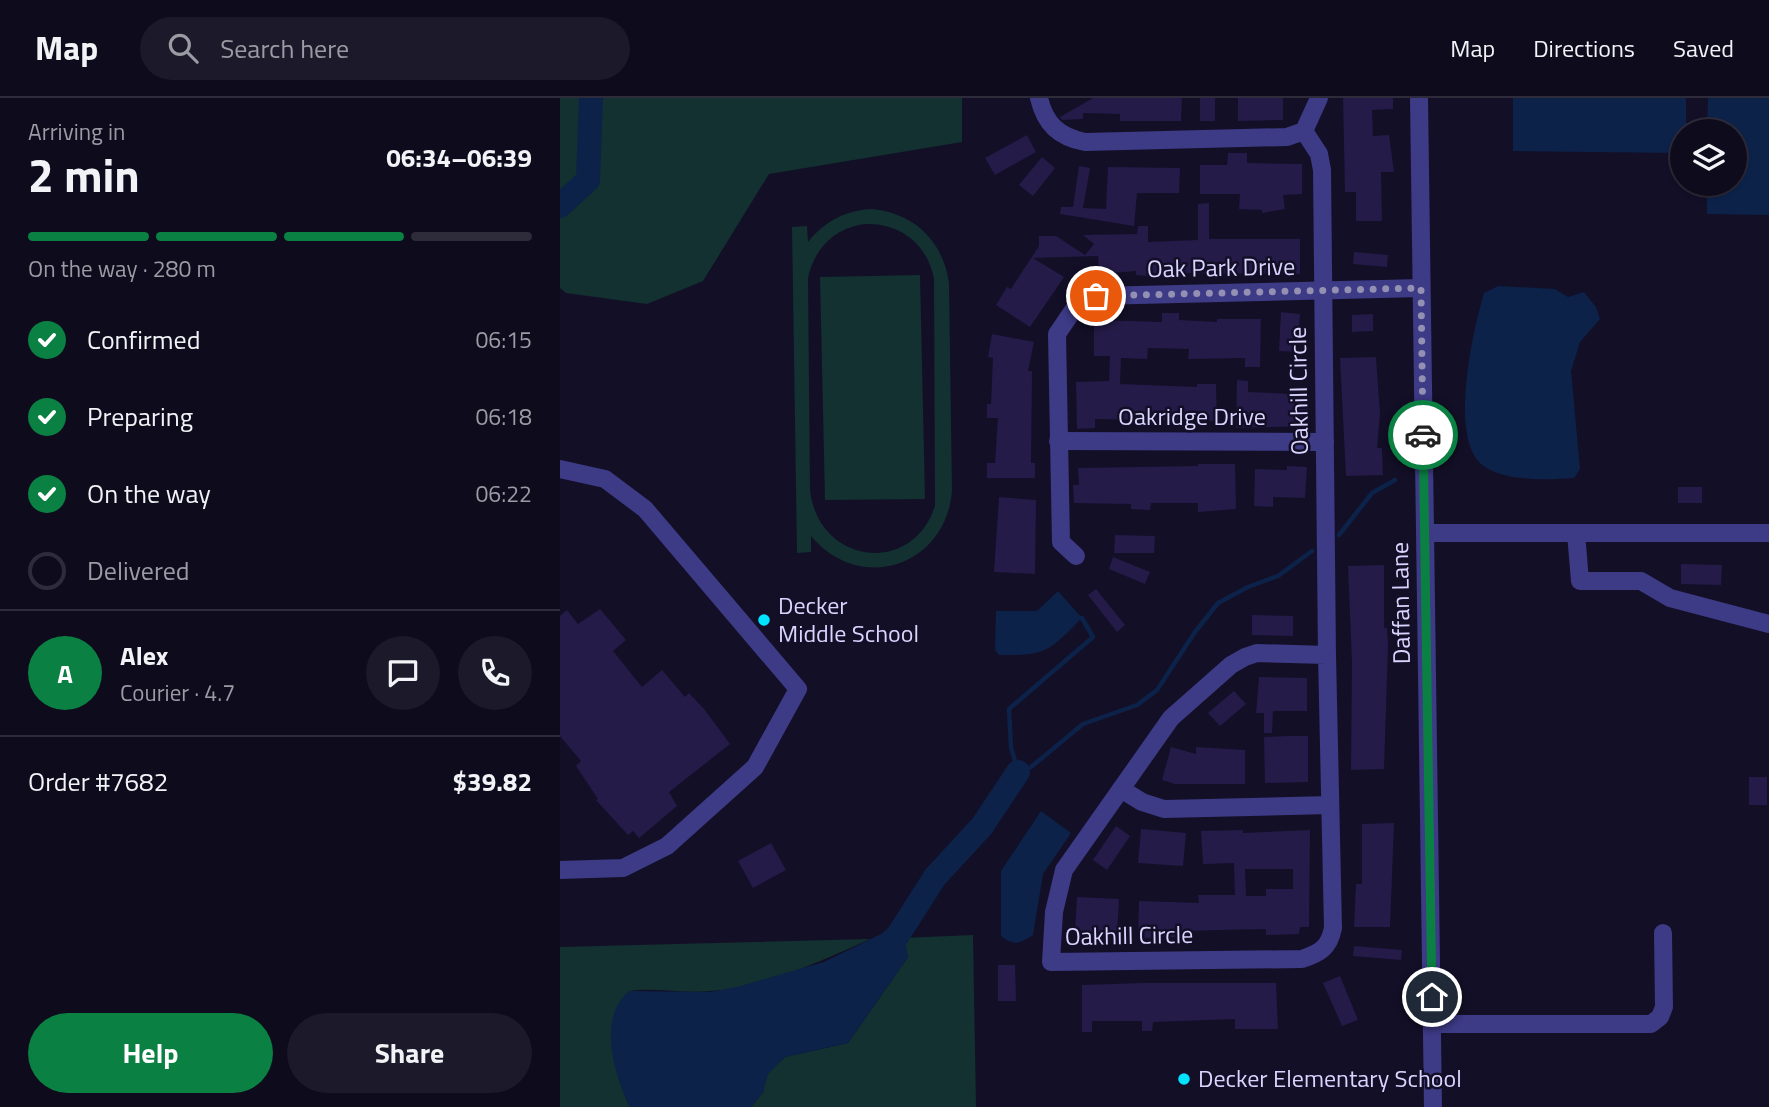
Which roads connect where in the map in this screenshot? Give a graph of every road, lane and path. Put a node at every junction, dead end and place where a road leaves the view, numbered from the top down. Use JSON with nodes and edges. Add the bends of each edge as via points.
{"nodes":[{"id":1,"x":1039,"y":98,"type":"edge"},
{"id":2,"x":1319,"y":98,"type":"edge"},
{"id":3,"x":1419,"y":98,"type":"edge"},
{"id":4,"x":1304,"y":131,"type":"junction"},
{"id":5,"x":1421,"y":288,"type":"junction"},
{"id":6,"x":1322,"y":290,"type":"junction"},
{"id":7,"x":1058,"y":441,"type":"junction"},
{"id":8,"x":1325,"y":442,"type":"junction"},
{"id":9,"x":560,"y":468,"type":"edge"},
{"id":10,"x":1425,"y":533,"type":"junction"},
{"id":11,"x":1576,"y":533,"type":"junction"},
{"id":12,"x":1769,"y":534,"type":"edge"},
{"id":13,"x":1076,"y":556,"type":"dead end"},
{"id":14,"x":1769,"y":624,"type":"edge"},
{"id":15,"x":1327,"y":655,"type":"junction"},
{"id":16,"x":1121,"y":789,"type":"junction"},
{"id":17,"x":1330,"y":805,"type":"junction"},
{"id":18,"x":560,"y":870,"type":"edge"},
{"id":19,"x":1663,"y":933,"type":"dead end"},
{"id":20,"x":1432,"y":1024,"type":"junction"},
{"id":21,"x":1433,"y":1107,"type":"edge"}],
"edges":[{"from":1,"to":4,"type":"street","via":[[1050,126],[1072,140],[1085,142],[1267,140]]},
{"from":2,"to":4,"type":"street"},
{"from":3,"to":5,"type":"street","name":"Daffan Lane"},
{"from":4,"to":6,"type":"street","name":"Oakhill Circle","via":[[1319,155],[1322,170]]},
{"from":5,"to":6,"type":"street","name":"Oak Park Drive"},
{"from":5,"to":10,"type":"street","name":"Daffan Lane"},
{"from":6,"to":7,"type":"street","name":"Oak Park Drive","via":[[1096,296],[1074,309],[1057,334]]},
{"from":6,"to":8,"type":"street","name":"Oakhill Circle"},
{"from":7,"to":8,"type":"street","name":"Oakridge Drive"},
{"from":7,"to":13,"type":"street","name":"Oak Park Drive","via":[[1061,542]]},
{"from":8,"to":15,"type":"street","name":"Oakhill Circle"},
{"from":9,"to":18,"type":"street","via":[[605,479],[645,509],[798,689],[755,767],[667,846],[622,868]]},
{"from":10,"to":11,"type":"street"},
{"from":10,"to":20,"type":"street","name":"Daffan Lane"},
{"from":11,"to":12,"type":"street"},
{"from":11,"to":14,"type":"street","via":[[1580,581],[1641,581],[1670,598]]},
{"from":15,"to":16,"type":"street","name":"Oakhill Circle","via":[[1257,653],[1231,665],[1171,718]]},
{"from":15,"to":17,"type":"street","name":"Oakhill Circle"},
{"from":16,"to":17,"type":"street","via":[[1164,809]]},
{"from":16,"to":17,"type":"street","name":"Oakhill Circle","via":[[1065,870],[1054,912],[1051,962],[1301,959],[1320,953],[1330,942],[1333,928]]},
{"from":19,"to":20,"type":"street","via":[[1664,1007],[1651,1024]]},
{"from":20,"to":21,"type":"street","name":"Daffan Lane"}]}
